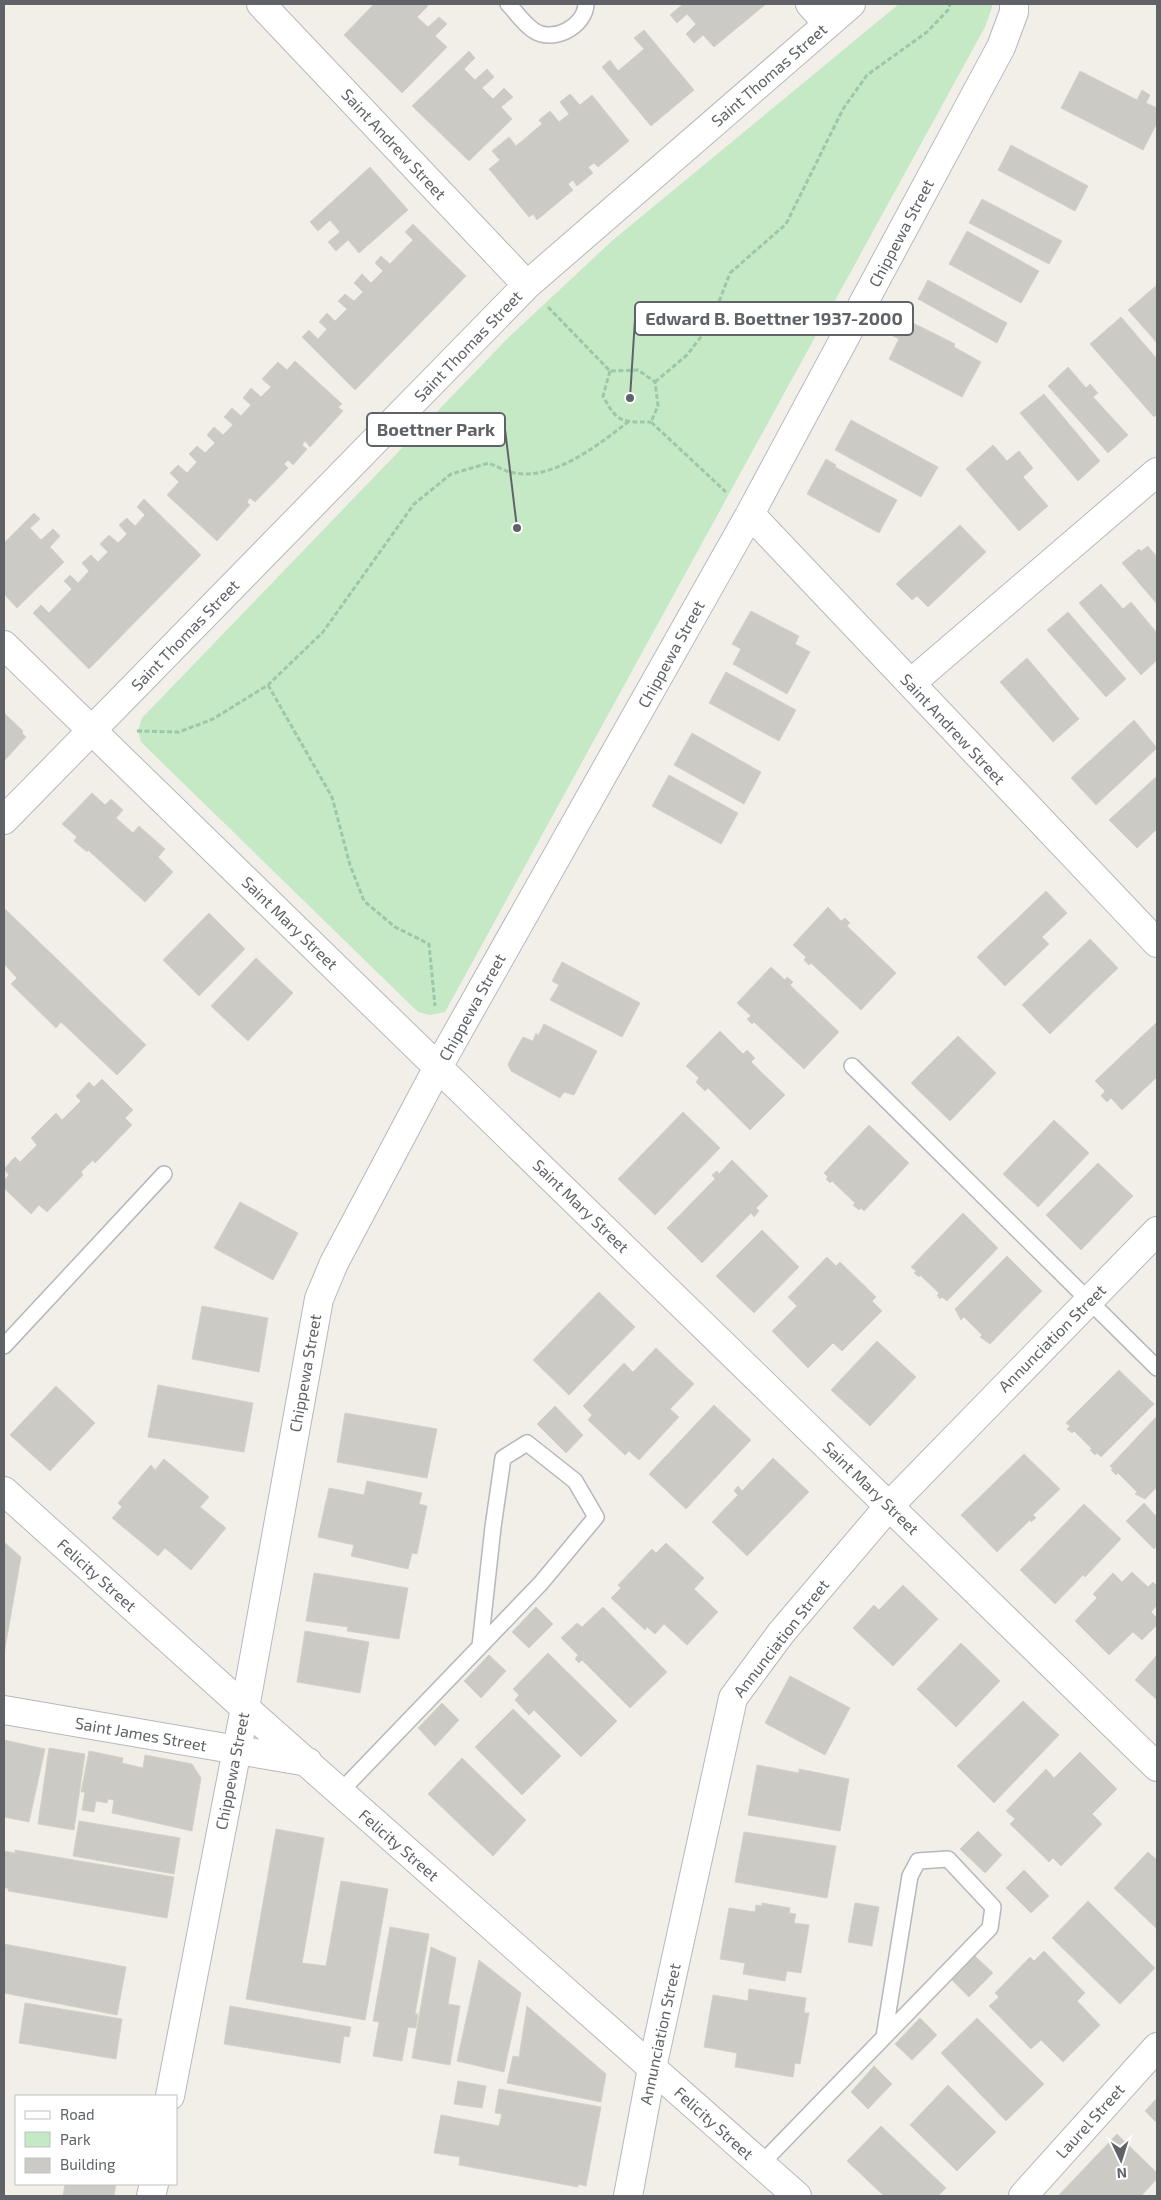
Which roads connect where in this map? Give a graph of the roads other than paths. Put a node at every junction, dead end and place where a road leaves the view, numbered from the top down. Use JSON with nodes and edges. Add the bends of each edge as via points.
{"nodes":[{"id":1,"x":261,"y":4,"type":"edge"},
{"id":2,"x":508,"y":4,"type":"edge"},
{"id":3,"x":586,"y":4,"type":"edge"},
{"id":4,"x":810,"y":4,"type":"edge"},
{"id":5,"x":852,"y":4,"type":"edge"},
{"id":6,"x":1014,"y":4,"type":"edge"},
{"id":7,"x":828,"y":24,"type":"junction"},
{"id":8,"x":527,"y":285,"type":"junction"},
{"id":9,"x":1157,"y":472,"type":"edge"},
{"id":10,"x":750,"y":514,"type":"junction"},
{"id":11,"x":4,"y":644,"type":"edge"},
{"id":12,"x":911,"y":683,"type":"junction"},
{"id":13,"x":91,"y":730,"type":"junction"},
{"id":14,"x":4,"y":820,"type":"edge"},
{"id":15,"x":1157,"y":944,"type":"edge"},
{"id":16,"x":852,"y":1066,"type":"dead end"},
{"id":17,"x":438,"y":1067,"type":"junction"},
{"id":18,"x":164,"y":1174,"type":"dead end"},
{"id":19,"x":1157,"y":1231,"type":"edge"},
{"id":20,"x":1089,"y":1301,"type":"junction"},
{"id":21,"x":4,"y":1346,"type":"edge"},
{"id":22,"x":1157,"y":1368,"type":"edge"},
{"id":23,"x":4,"y":1491,"type":"edge"},
{"id":24,"x":889,"y":1506,"type":"junction"},
{"id":25,"x":480,"y":1646,"type":"junction"},
{"id":26,"x":244,"y":1708,"type":"junction"},
{"id":27,"x":4,"y":1710,"type":"edge"},
{"id":28,"x":235,"y":1750,"type":"junction"},
{"id":29,"x":308,"y":1762,"type":"junction"},
{"id":30,"x":1157,"y":1767,"type":"edge"},
{"id":31,"x":340,"y":1792,"type":"junction"},
{"id":32,"x":884,"y":2037,"type":"junction"},
{"id":33,"x":1157,"y":2046,"type":"edge"},
{"id":34,"x":652,"y":2068,"type":"junction"},
{"id":35,"x":170,"y":2095,"type":"edge"},
{"id":36,"x":761,"y":2164,"type":"junction"},
{"id":37,"x":628,"y":2196,"type":"edge"},
{"id":38,"x":797,"y":2196,"type":"edge"},
{"id":39,"x":1023,"y":2196,"type":"edge"}],
"edges":[{"from":1,"to":8,"type":"street","name":"Saint Andrew Street"},
{"from":2,"to":3,"type":"lane","via":[[532,30],[543,35],[560,34],[574,26],[586,10]]},
{"from":4,"to":7,"type":"street"},
{"from":5,"to":7,"type":"street","name":"Saint Thomas Street"},
{"from":6,"to":10,"type":"street","name":"Chippewa Street","via":[[1001,47]]},
{"from":7,"to":8,"type":"street","name":"Saint Thomas Street"},
{"from":8,"to":13,"type":"street","name":"Saint Thomas Street"},
{"from":9,"to":12,"type":"street"},
{"from":10,"to":12,"type":"street","name":"Saint Andrew Street"},
{"from":10,"to":17,"type":"street","name":"Chippewa Street"},
{"from":11,"to":13,"type":"street","name":"Saint Mary Street"},
{"from":12,"to":15,"type":"street","name":"Saint Andrew Street"},
{"from":13,"to":14,"type":"street","name":"Saint Thomas Street"},
{"from":13,"to":17,"type":"street","name":"Saint Mary Street"},
{"from":16,"to":20,"type":"lane"},
{"from":17,"to":24,"type":"street","name":"Saint Mary Street"},
{"from":17,"to":26,"type":"street","name":"Chippewa Street","via":[[334,1263],[319,1299]]},
{"from":18,"to":21,"type":"lane"},
{"from":19,"to":20,"type":"street","name":"Annunciation Street"},
{"from":20,"to":22,"type":"lane"},
{"from":20,"to":24,"type":"street","name":"Annunciation Street"},
{"from":23,"to":26,"type":"street","name":"Felicity Street"},
{"from":24,"to":30,"type":"street","name":"Saint Mary Street"},
{"from":24,"to":34,"type":"street","name":"Annunciation Street","via":[[781,1634],[733,1698]]},
{"from":25,"to":25,"type":"lane","via":[[596,1517],[575,1481],[527,1443],[503,1458]]},
{"from":25,"to":31,"type":"lane"},
{"from":26,"to":28,"type":"street","name":"Chippewa Street"},
{"from":26,"to":29,"type":"street","name":"Felicity Street"},
{"from":27,"to":28,"type":"street","name":"Saint James Street"},
{"from":28,"to":29,"type":"street","name":"Saint James Street"},
{"from":28,"to":35,"type":"street","name":"Chippewa Street"},
{"from":29,"to":31,"type":"street","name":"Felicity Street"},
{"from":31,"to":34,"type":"street","name":"Felicity Street"},
{"from":32,"to":32,"type":"lane","via":[[990,1928],[993,1908],[948,1859],[918,1861],[910,1876]]},
{"from":32,"to":36,"type":"lane"},
{"from":33,"to":39,"type":"street","name":"Laurel Street"},
{"from":34,"to":36,"type":"street","name":"Felicity Street"},
{"from":34,"to":37,"type":"street","name":"Annunciation Street"},
{"from":36,"to":38,"type":"street","name":"Felicity Street"}]}
